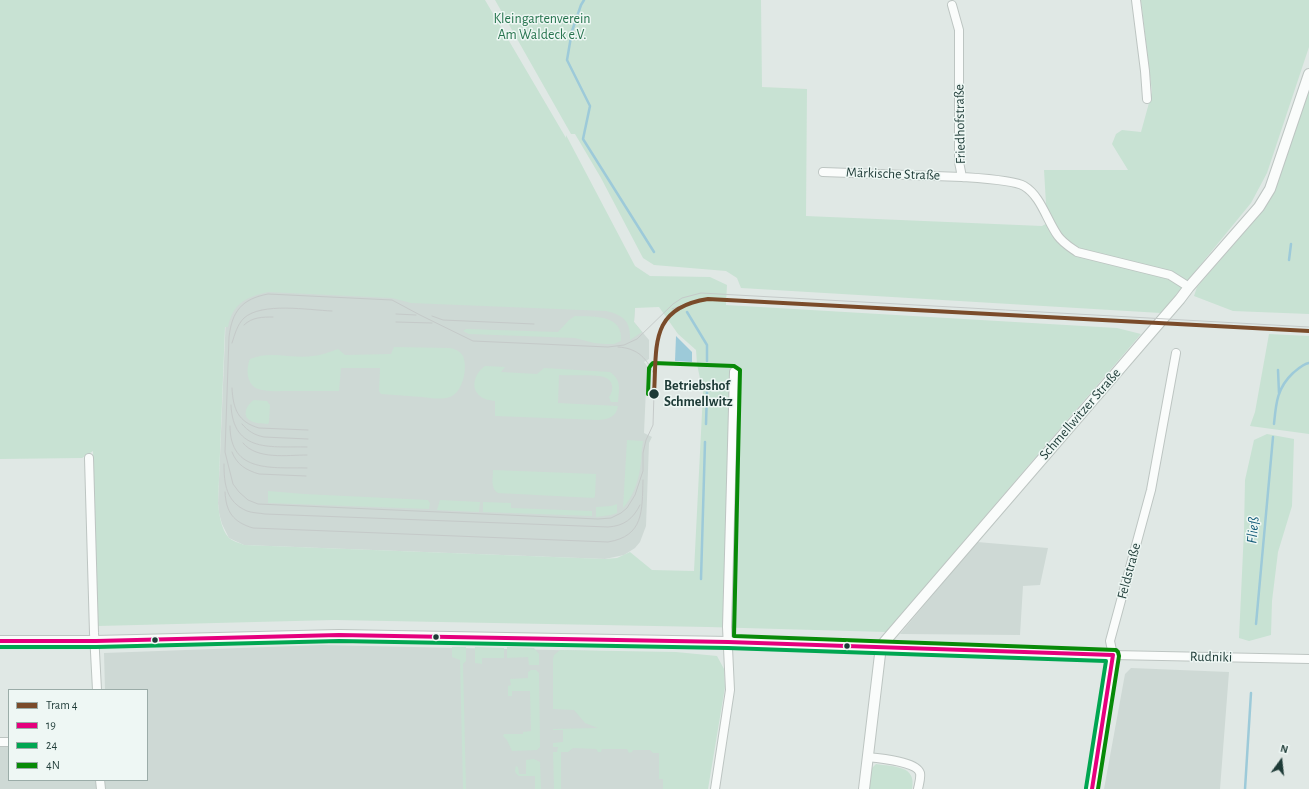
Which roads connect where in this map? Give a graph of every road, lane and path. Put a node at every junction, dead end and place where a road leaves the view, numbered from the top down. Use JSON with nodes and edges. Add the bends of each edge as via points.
{"nodes":[{"id":1,"x":1136,"y":0,"type":"edge"},
{"id":2,"x":952,"y":2,"type":"edge"},
{"id":3,"x":1309,"y":74,"type":"edge"},
{"id":4,"x":1147,"y":99,"type":"dead end"},
{"id":5,"x":823,"y":172,"type":"dead end"},
{"id":6,"x":962,"y":177,"type":"junction"},
{"id":7,"x":1189,"y":287,"type":"junction"},
{"id":8,"x":1176,"y":353,"type":"dead end"},
{"id":9,"x":734,"y":372,"type":"dead end"},
{"id":10,"x":89,"y":458,"type":"dead end"},
{"id":11,"x":0,"y":641,"type":"edge"},
{"id":12,"x":96,"y":641,"type":"junction"},
{"id":13,"x":728,"y":642,"type":"junction"},
{"id":14,"x":882,"y":646,"type":"junction"},
{"id":15,"x":1113,"y":655,"type":"junction"},
{"id":16,"x":1309,"y":659,"type":"edge"},
{"id":17,"x":97,"y":689,"type":"edge"},
{"id":18,"x":869,"y":757,"type":"junction"},
{"id":19,"x":715,"y":789,"type":"edge"},
{"id":20,"x":864,"y":789,"type":"edge"},
{"id":21,"x":918,"y":789,"type":"edge"},
{"id":22,"x":1092,"y":789,"type":"edge"}],
"edges":[{"from":1,"to":4,"type":"street"},
{"from":2,"to":6,"type":"street","name":"Friedhofstraße","via":[[960,30],[959,162]]},
{"from":3,"to":7,"type":"street","name":"Schmellwitzer Straße","via":[[1270,189],[1259,207]]},
{"from":5,"to":6,"type":"street","name":"Märkische Straße"},
{"from":6,"to":7,"type":"street","name":"Friedhofstraße","via":[[1023,185],[1033,193],[1058,237],[1077,252],[1170,275]]},
{"from":7,"to":14,"type":"street","name":"Schmellwitzer Straße"},
{"from":8,"to":15,"type":"street","name":"Feldstraße","via":[[1151,490],[1110,641]]},
{"from":9,"to":13,"type":"street"},
{"from":10,"to":12,"type":"street"},
{"from":11,"to":12,"type":"street"},
{"from":12,"to":13,"type":"street","via":[[339,636]]},
{"from":12,"to":17,"type":"street"},
{"from":13,"to":14,"type":"street"},
{"from":13,"to":19,"type":"street","via":[[730,690]]},
{"from":14,"to":15,"type":"street"},
{"from":14,"to":18,"type":"street"},
{"from":15,"to":16,"type":"street","name":"Rudniki"},
{"from":15,"to":22,"type":"street","name":"Feldstraße"},
{"from":18,"to":20,"type":"street"},
{"from":18,"to":21,"type":"street","via":[[909,764],[917,768],[920,774]]}]}
